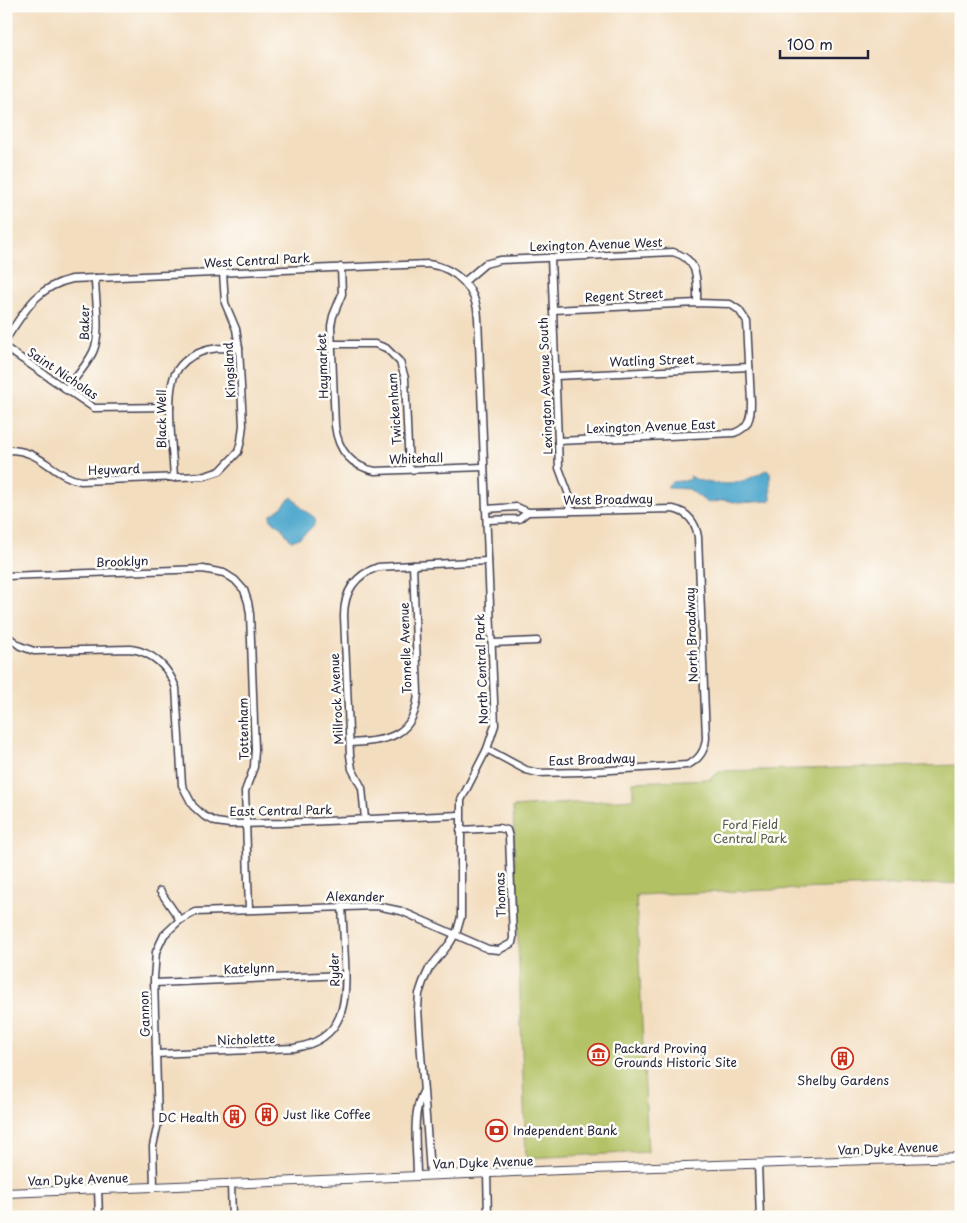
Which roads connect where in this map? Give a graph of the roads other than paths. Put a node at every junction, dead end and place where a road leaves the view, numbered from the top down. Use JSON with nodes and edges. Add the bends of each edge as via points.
{"nodes":[{"id":1,"x":551,"y":257,"type":"junction"},
{"id":2,"x":341,"y":268,"type":"junction"},
{"id":3,"x":223,"y":273,"type":"junction"},
{"id":4,"x":94,"y":278,"type":"junction"},
{"id":5,"x":464,"y":282,"type":"junction"},
{"id":6,"x":470,"y":288,"type":"joint"},
{"id":7,"x":697,"y":303,"type":"junction"},
{"id":8,"x":553,"y":310,"type":"junction"},
{"id":9,"x":6,"y":340,"type":"edge"},
{"id":10,"x":332,"y":344,"type":"junction"},
{"id":11,"x":6,"y":348,"type":"edge"},
{"id":12,"x":239,"y":348,"type":"junction"},
{"id":13,"x":749,"y":367,"type":"junction"},
{"id":14,"x":556,"y":376,"type":"junction"},
{"id":15,"x":66,"y":390,"type":"junction"},
{"id":16,"x":170,"y":407,"type":"junction"},
{"id":17,"x":743,"y":429,"type":"joint"},
{"id":18,"x":558,"y":441,"type":"junction"},
{"id":19,"x":6,"y":450,"type":"edge"},
{"id":20,"x":352,"y":461,"type":"joint"},
{"id":21,"x":228,"y":464,"type":"joint"},
{"id":22,"x":484,"y":467,"type":"junction"},
{"id":23,"x":408,"y":469,"type":"junction"},
{"id":24,"x":174,"y":478,"type":"junction"},
{"id":25,"x":502,"y":508,"type":"junction"},
{"id":26,"x":486,"y":509,"type":"junction"},
{"id":27,"x":570,"y":511,"type":"junction"},
{"id":28,"x":528,"y":512,"type":"junction"},
{"id":29,"x":688,"y":516,"type":"joint"},
{"id":30,"x":487,"y":520,"type":"junction"},
{"id":31,"x":503,"y":520,"type":"junction"},
{"id":32,"x":488,"y":561,"type":"junction"},
{"id":33,"x":413,"y":565,"type":"junction"},
{"id":34,"x":6,"y":576,"type":"edge"},
{"id":35,"x":235,"y":580,"type":"joint"},
{"id":36,"x":6,"y":635,"type":"edge"},
{"id":37,"x":537,"y":641,"type":"dead end"},
{"id":38,"x":492,"y":643,"type":"junction"},
{"id":39,"x":350,"y":743,"type":"junction"},
{"id":40,"x":487,"y":749,"type":"junction"},
{"id":41,"x":700,"y":755,"type":"joint"},
{"id":42,"x":460,"y":815,"type":"junction"},
{"id":43,"x":365,"y":819,"type":"junction"},
{"id":44,"x":246,"y":824,"type":"junction"},
{"id":45,"x":460,"y":830,"type":"junction"},
{"id":46,"x":160,"y":891,"type":"dead end"},
{"id":47,"x":342,"y":906,"type":"junction"},
{"id":48,"x":249,"y":909,"type":"junction"},
{"id":49,"x":180,"y":920,"type":"junction"},
{"id":50,"x":454,"y":936,"type":"junction"},
{"id":51,"x":345,"y":975,"type":"junction"},
{"id":52,"x":154,"y":983,"type":"junction"},
{"id":53,"x":331,"y":1030,"type":"joint"},
{"id":54,"x":156,"y":1054,"type":"junction"},
{"id":55,"x":423,"y":1092,"type":"junction"},
{"id":56,"x":961,"y":1157,"type":"edge"},
{"id":57,"x":758,"y":1164,"type":"junction"},
{"id":58,"x":487,"y":1173,"type":"junction"},
{"id":59,"x":430,"y":1175,"type":"junction"},
{"id":60,"x":417,"y":1176,"type":"junction"},
{"id":61,"x":231,"y":1184,"type":"junction"},
{"id":62,"x":154,"y":1187,"type":"junction"},
{"id":63,"x":98,"y":1189,"type":"junction"},
{"id":64,"x":6,"y":1193,"type":"edge"},
{"id":65,"x":99,"y":1217,"type":"edge"},
{"id":66,"x":232,"y":1217,"type":"edge"},
{"id":67,"x":488,"y":1217,"type":"edge"},
{"id":68,"x":760,"y":1217,"type":"edge"}],
"edges":[{"from":1,"to":5,"type":"street","name":"Lexington Avenue West","via":[[492,261]]},
{"from":1,"to":7,"type":"street","name":"Lexington Avenue West","via":[[673,252],[683,255],[693,265],[696,274]]},
{"from":1,"to":8,"type":"street","name":"Lexington Avenue South"},
{"from":2,"to":3,"type":"street","name":"West Central Park"},
{"from":2,"to":5,"type":"street","name":"West Central Park","via":[[428,264],[450,271]]},
{"from":2,"to":10,"type":"street","name":"Haymarket","via":[[342,294],[332,321]]},
{"from":3,"to":4,"type":"street","name":"West Central Park"},
{"from":3,"to":12,"type":"street","name":"Kingsland","via":[[225,303],[236,329]]},
{"from":4,"to":9,"type":"street","name":"West Central Park","via":[[58,282],[40,293]]},
{"from":4,"to":15,"type":"street","name":"Baker","via":[[95,346]]},
{"from":5,"to":6,"type":"street","name":"West Central Park"},
{"from":6,"to":22,"type":"street","name":"North Central Park","via":[[478,312]]},
{"from":7,"to":8,"type":"street","name":"Regent Street"},
{"from":7,"to":13,"type":"street","name":"Regent Street","via":[[730,304],[743,313],[748,326]]},
{"from":8,"to":14,"type":"street","name":"Lexington Avenue South"},
{"from":10,"to":20,"type":"street","name":"Haymarket","via":[[336,437]]},
{"from":10,"to":23,"type":"street","name":"Twickenham","via":[[375,344],[386,348],[400,362],[404,378]]},
{"from":11,"to":15,"type":"street","name":"Saint Nicholas"},
{"from":12,"to":16,"type":"street","name":"Black Well","via":[[207,350],[187,360],[175,374]]},
{"from":12,"to":21,"type":"street","name":"Kingsland","via":[[242,441]]},
{"from":13,"to":14,"type":"street","name":"Watling Street"},
{"from":13,"to":17,"type":"street","name":"Regent Street","via":[[751,413]]},
{"from":14,"to":18,"type":"street","name":"Lexington Avenue South"},
{"from":15,"to":16,"type":"street","name":"Saint Nicholas","via":[[94,408]]},
{"from":16,"to":24,"type":"street","name":"Black Well"},
{"from":17,"to":18,"type":"street","name":"Lexington Avenue East","via":[[730,434]]},
{"from":18,"to":27,"type":"street","name":"Lexington Avenue South","via":[[559,468],[570,496]]},
{"from":19,"to":24,"type":"street","name":"Heyward","via":[[29,452],[63,474],[81,481]]},
{"from":20,"to":23,"type":"street","name":"Whitehall","via":[[375,471]]},
{"from":21,"to":24,"type":"street","name":"Heyward","via":[[220,472],[205,476]]},
{"from":22,"to":23,"type":"street","name":"Whitehall"},
{"from":22,"to":26,"type":"street","name":"North Central Park"},
{"from":25,"to":26,"type":"street","name":"West Broadway"},
{"from":25,"to":28,"type":"street","name":"West Broadway"},
{"from":25,"to":31,"type":"street"},
{"from":26,"to":30,"type":"street","name":"North Central Park"},
{"from":27,"to":28,"type":"street","name":"West Broadway"},
{"from":27,"to":29,"type":"street","name":"West Broadway","via":[[673,509]]},
{"from":28,"to":31,"type":"street","name":"West Broadway","via":[[519,519]]},
{"from":29,"to":41,"type":"street","name":"North Broadway","via":[[695,524],[698,537],[706,731],[705,746]]},
{"from":30,"to":31,"type":"street","name":"West Broadway"},
{"from":30,"to":32,"type":"street","name":"North Central Park"},
{"from":32,"to":33,"type":"street"},
{"from":32,"to":38,"type":"street","name":"North Central Park"},
{"from":33,"to":39,"type":"street","name":"Tonnelle Avenue","via":[[417,708],[406,726],[394,736],[376,742]]},
{"from":33,"to":39,"type":"street","name":"Millrock Avenue","via":[[366,571],[348,592],[344,609]]},
{"from":34,"to":35,"type":"street","name":"Brooklyn","via":[[203,569],[224,572]]},
{"from":35,"to":44,"type":"street","name":"Tottenham","via":[[244,590],[250,614],[256,762],[245,791]]},
{"from":36,"to":44,"type":"street","name":"East Central Park","via":[[20,646],[34,650],[135,650],[154,658],[172,679],[176,692],[180,770],[186,796],[198,812],[216,822]]},
{"from":37,"to":38,"type":"street"},
{"from":38,"to":40,"type":"street","name":"North Central Park","via":[[495,725]]},
{"from":39,"to":43,"type":"street","name":"Millrock Avenue","via":[[352,768],[363,793]]},
{"from":40,"to":41,"type":"street","name":"East Broadway","via":[[538,773],[680,766],[690,764]]},
{"from":40,"to":42,"type":"street","name":"North Central Park","via":[[464,794]]},
{"from":42,"to":43,"type":"street","name":"East Central Park"},
{"from":42,"to":45,"type":"street","name":"North Central Park"},
{"from":43,"to":44,"type":"street","name":"East Central Park"},
{"from":44,"to":48,"type":"street","name":"Tottenham"},
{"from":45,"to":50,"type":"street","name":"North Central Park","via":[[461,917]]},
{"from":45,"to":50,"type":"street","name":"Thomas","via":[[507,830],[513,938],[512,943],[498,950]]},
{"from":46,"to":49,"type":"street"},
{"from":47,"to":48,"type":"street","name":"Alexander"},
{"from":47,"to":50,"type":"street","name":"Alexander","via":[[386,907],[401,911]]},
{"from":47,"to":51,"type":"street","name":"Ryder"},
{"from":48,"to":49,"type":"street","name":"Gannon","via":[[195,912]]},
{"from":49,"to":52,"type":"street","name":"Gannon","via":[[164,935],[156,952]]},
{"from":50,"to":55,"type":"street","name":"North Central Park","via":[[429,969],[419,994]]},
{"from":51,"to":52,"type":"street","name":"Katelynn"},
{"from":51,"to":53,"type":"street","name":"Ryder","via":[[344,1005]]},
{"from":52,"to":54,"type":"street","name":"Gannon"},
{"from":53,"to":54,"type":"street","name":"Nicholette","via":[[314,1043],[294,1048]]},
{"from":54,"to":62,"type":"street","name":"Gannon","via":[[158,1123],[153,1146]]},
{"from":55,"to":59,"type":"street","name":"North Central Park"},
{"from":55,"to":60,"type":"street","name":"North Central Park","via":[[416,1114]]},
{"from":56,"to":57,"type":"main road","name":"Van Dyke Avenue"},
{"from":57,"to":58,"type":"main road","name":"Van Dyke Avenue"},
{"from":57,"to":68,"type":"street"},
{"from":58,"to":59,"type":"main road","name":"Van Dyke Avenue"},
{"from":58,"to":67,"type":"street"},
{"from":59,"to":60,"type":"main road","name":"Van Dyke Avenue"},
{"from":60,"to":61,"type":"main road","name":"Van Dyke Avenue"},
{"from":61,"to":62,"type":"main road","name":"Van Dyke Avenue"},
{"from":61,"to":66,"type":"street"},
{"from":62,"to":63,"type":"main road","name":"Van Dyke Avenue"},
{"from":63,"to":64,"type":"main road","name":"Van Dyke Avenue"},
{"from":63,"to":65,"type":"street"}]}
